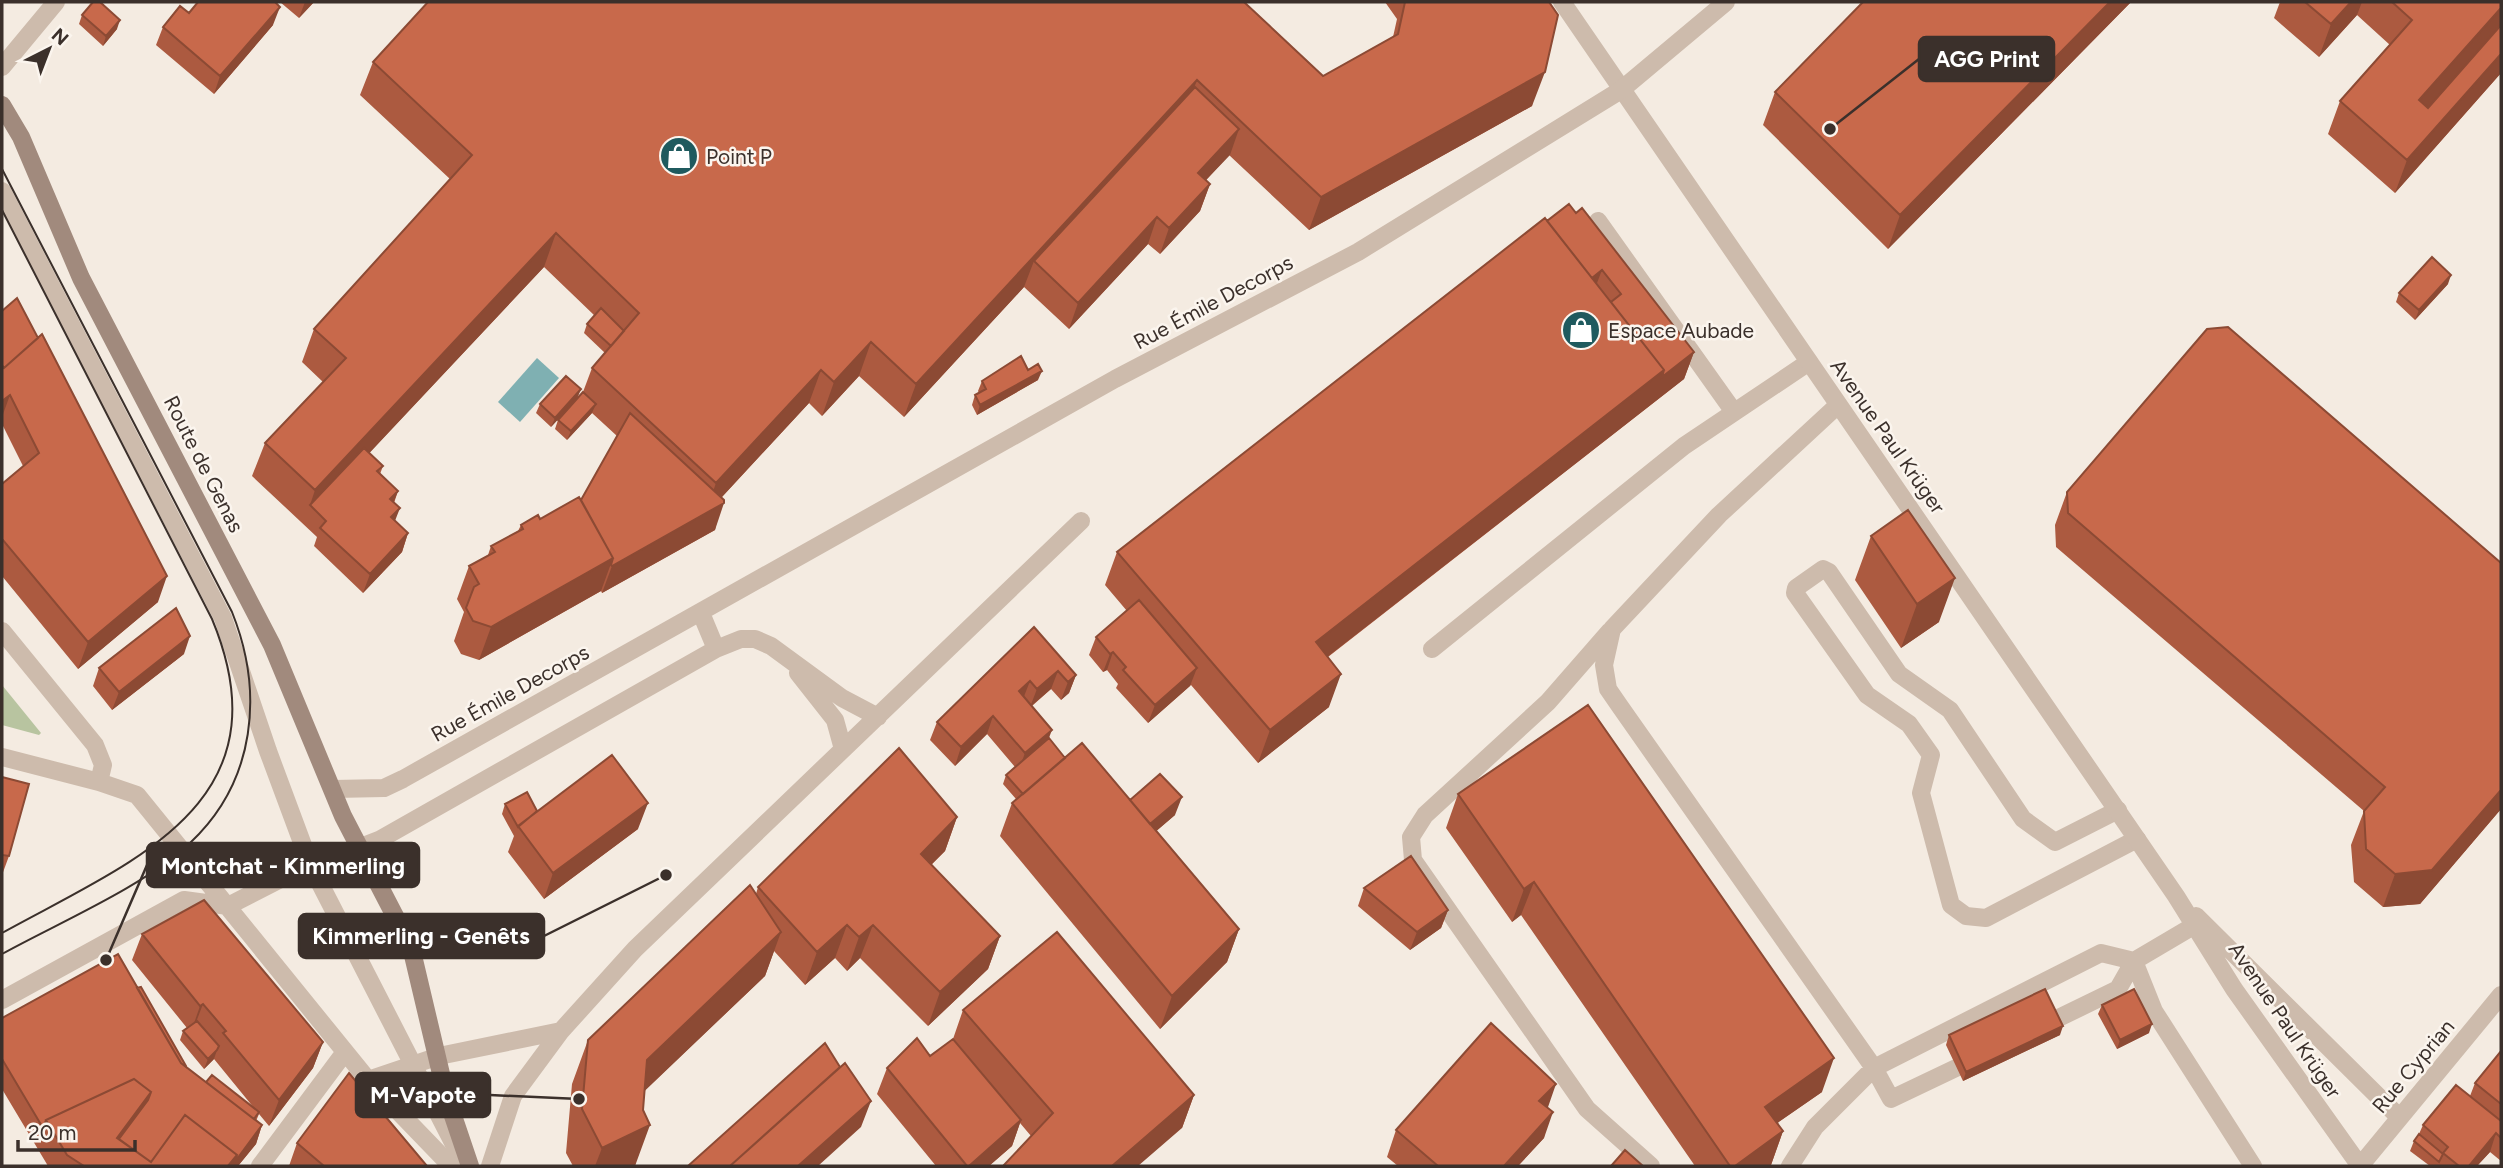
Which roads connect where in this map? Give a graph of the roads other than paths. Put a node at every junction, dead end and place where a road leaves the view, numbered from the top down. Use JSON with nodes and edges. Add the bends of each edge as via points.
{"nodes":[{"id":1,"x":56,"y":2,"type":"edge"},
{"id":2,"x":1562,"y":2,"type":"edge"},
{"id":3,"x":1726,"y":2,"type":"edge"},
{"id":4,"x":2,"y":67,"type":"edge"},
{"id":5,"x":1621,"y":90,"type":"junction"},
{"id":6,"x":2,"y":105,"type":"edge"},
{"id":7,"x":2,"y":191,"type":"edge"},
{"id":8,"x":1598,"y":221,"type":"dead end"},
{"id":9,"x":1809,"y":362,"type":"junction"},
{"id":10,"x":1838,"y":405,"type":"junction"},
{"id":11,"x":1734,"y":412,"type":"junction"},
{"id":12,"x":1081,"y":521,"type":"dead end"},
{"id":13,"x":701,"y":613,"type":"junction"},
{"id":14,"x":1612,"y":629,"type":"junction"},
{"id":15,"x":2,"y":631,"type":"edge"},
{"id":16,"x":716,"y":649,"type":"junction"},
{"id":17,"x":1432,"y":649,"type":"dead end"},
{"id":18,"x":783,"y":653,"type":"junction"},
{"id":19,"x":878,"y":717,"type":"junction"},
{"id":20,"x":844,"y":749,"type":"junction"},
{"id":21,"x":2,"y":757,"type":"edge"},
{"id":22,"x":99,"y":782,"type":"junction"},
{"id":23,"x":334,"y":789,"type":"junction"},
{"id":24,"x":2118,"y":810,"type":"junction"},
{"id":25,"x":2137,"y":839,"type":"junction"},
{"id":26,"x":361,"y":847,"type":"junction"},
{"id":27,"x":310,"y":864,"type":"junction"},
{"id":28,"x":2176,"y":896,"type":"junction"},
{"id":29,"x":228,"y":906,"type":"junction"},
{"id":30,"x":2194,"y":925,"type":"junction"},
{"id":31,"x":2134,"y":961,"type":"junction"},
{"id":32,"x":2501,"y":995,"type":"edge"},
{"id":33,"x":2,"y":1000,"type":"edge"},
{"id":34,"x":561,"y":1031,"type":"junction"},
{"id":35,"x":2023,"y":1035,"type":"edge"},
{"id":36,"x":1999,"y":1047,"type":"edge"},
{"id":37,"x":345,"y":1052,"type":"junction"},
{"id":38,"x":439,"y":1056,"type":"junction"},
{"id":39,"x":412,"y":1065,"type":"junction"},
{"id":40,"x":1874,"y":1069,"type":"junction"},
{"id":41,"x":368,"y":1080,"type":"junction"},
{"id":42,"x":2399,"y":1117,"type":"junction"},
{"id":43,"x":260,"y":1166,"type":"edge"},
{"id":44,"x":451,"y":1166,"type":"edge"},
{"id":45,"x":465,"y":1166,"type":"edge"},
{"id":46,"x":470,"y":1166,"type":"edge"},
{"id":47,"x":490,"y":1166,"type":"edge"},
{"id":48,"x":1651,"y":1166,"type":"edge"},
{"id":49,"x":1790,"y":1166,"type":"edge"},
{"id":50,"x":2253,"y":1166,"type":"edge"},
{"id":51,"x":2360,"y":1166,"type":"edge"}],
"edges":[{"from":1,"to":4,"type":"street"},
{"from":2,"to":5,"type":"street","name":"Avenue Paul Krüger"},
{"from":3,"to":5,"type":"street","name":"Rue Émile Decorps"},
{"from":5,"to":9,"type":"street","name":"Avenue Paul Krüger"},
{"from":5,"to":13,"type":"street","name":"Rue Émile Decorps","via":[[1358,252],[1115,379]]},
{"from":6,"to":23,"type":"main road","name":"Route de Genas","via":[[21,137],[81,278],[272,645]]},
{"from":7,"to":27,"type":"street","via":[[223,618]]},
{"from":8,"to":11,"type":"street"},
{"from":9,"to":10,"type":"street","name":"Avenue Paul Krüger"},
{"from":9,"to":11,"type":"street"},
{"from":10,"to":14,"type":"street","via":[[1719,514]]},
{"from":10,"to":24,"type":"street","name":"Avenue Paul Krüger"},
{"from":11,"to":17,"type":"street","via":[[1684,446]]},
{"from":12,"to":19,"type":"street"},
{"from":13,"to":16,"type":"street"},
{"from":13,"to":23,"type":"street","name":"Rue Émile Decorps","via":[[403,779],[375,789]]},
{"from":14,"to":40,"type":"street","via":[[1604,665],[1608,689]]},
{"from":14,"to":48,"type":"street","via":[[1548,702],[1425,815],[1411,837],[1413,860],[1587,1109]]},
{"from":15,"to":22,"type":"street","via":[[95,745],[103,765]]},
{"from":16,"to":18,"type":"street","via":[[755,639]]},
{"from":16,"to":26,"type":"street"},
{"from":18,"to":19,"type":"street","via":[[842,698]]},
{"from":18,"to":20,"type":"street","via":[[835,720]]},
{"from":19,"to":20,"type":"street"},
{"from":20,"to":34,"type":"street","via":[[635,949]]},
{"from":21,"to":22,"type":"street"},
{"from":22,"to":29,"type":"street","via":[[137,795]]},
{"from":23,"to":26,"type":"main road","name":"Route de Genas"},
{"from":24,"to":25,"type":"street","name":"Avenue Paul Krüger"},
{"from":24,"to":25,"type":"street","via":[[2055,842],[2023,819],[1950,710],[1899,674],[1829,572],[1823,569],[1796,588],[1795,593],[1867,695],[1909,724],[1931,755],[1921,793],[1951,905],[1966,916],[1986,918]]},
{"from":25,"to":28,"type":"street","name":"Avenue Paul Krüger"},
{"from":26,"to":27,"type":"street"},
{"from":26,"to":38,"type":"main road","name":"Route de Genas","via":[[411,947]]},
{"from":27,"to":29,"type":"street"},
{"from":27,"to":39,"type":"street"},
{"from":28,"to":30,"type":"street","name":"Avenue Paul Krüger"},
{"from":28,"to":42,"type":"street","name":"Avenue Paul Krüger"},
{"from":29,"to":33,"type":"street","via":[[184,900]]},
{"from":29,"to":37,"type":"street"},
{"from":30,"to":31,"type":"street"},
{"from":30,"to":51,"type":"street","name":"Avenue Paul Krüger"},
{"from":31,"to":35,"type":"street","via":[[2118,989]]},
{"from":31,"to":40,"type":"street","via":[[2101,953]]},
{"from":31,"to":50,"type":"street","via":[[2154,1011]]},
{"from":32,"to":42,"type":"street","name":"Rue Cyprian"},
{"from":34,"to":38,"type":"street"},
{"from":34,"to":47,"type":"street","via":[[513,1096]]},
{"from":36,"to":40,"type":"street","via":[[1891,1099]]},
{"from":37,"to":41,"type":"street"},
{"from":37,"to":43,"type":"street"},
{"from":38,"to":39,"type":"street"},
{"from":38,"to":46,"type":"main road","name":"Route de Genas","via":[[446,1095]]},
{"from":39,"to":41,"type":"street"},
{"from":39,"to":45,"type":"street"},
{"from":40,"to":49,"type":"street","via":[[1815,1128]]},
{"from":41,"to":44,"type":"street"},
{"from":42,"to":51,"type":"street","name":"Rue Cyprian"}]}
